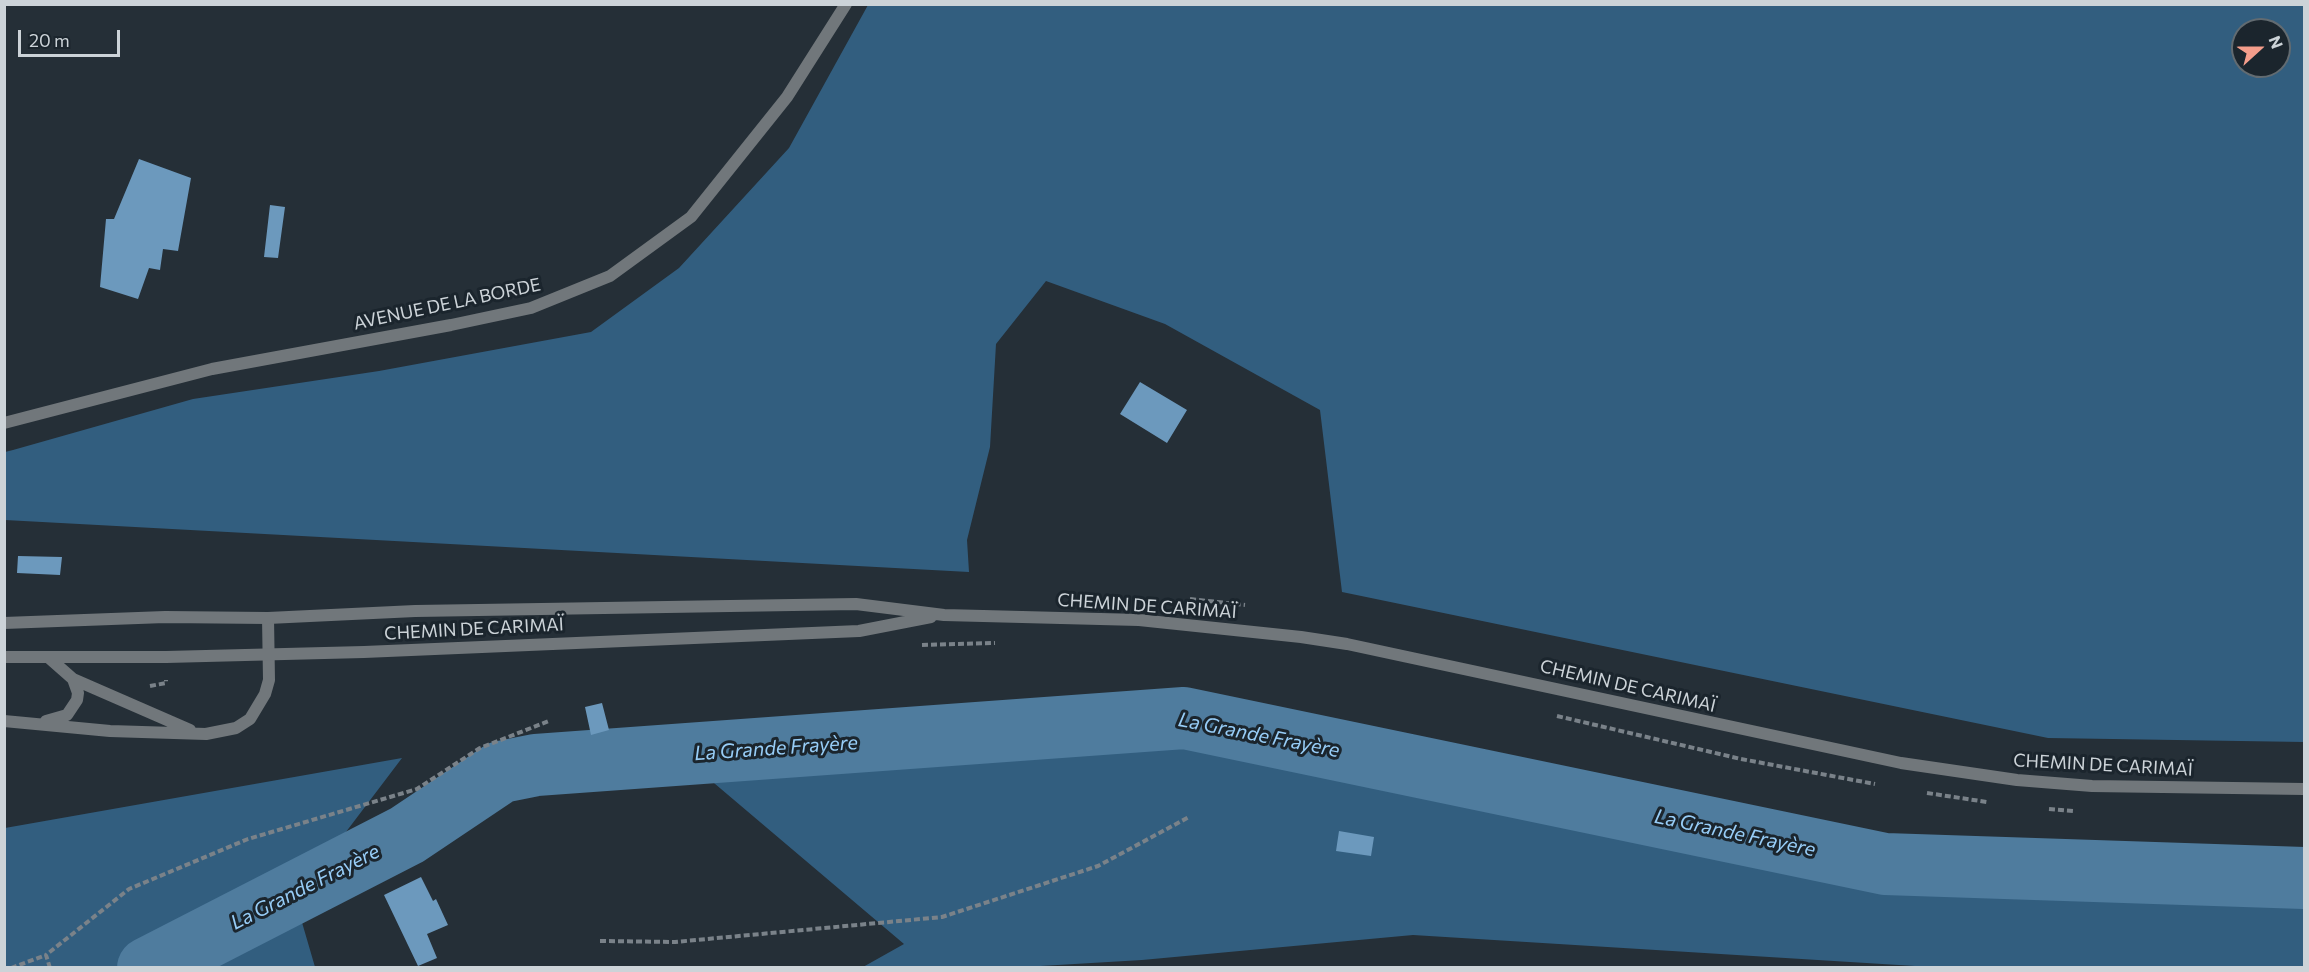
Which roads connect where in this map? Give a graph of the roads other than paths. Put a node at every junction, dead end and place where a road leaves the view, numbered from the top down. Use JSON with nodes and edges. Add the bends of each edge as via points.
{"nodes":[{"id":1,"x":846,"y":4,"type":"edge"},
{"id":2,"x":4,"y":423,"type":"edge"},
{"id":3,"x":944,"y":615,"type":"junction"},
{"id":4,"x":268,"y":618,"type":"junction"},
{"id":5,"x":4,"y":623,"type":"edge"},
{"id":6,"x":268,"y":654,"type":"junction"},
{"id":7,"x":4,"y":657,"type":"edge"},
{"id":8,"x":48,"y":657,"type":"junction"},
{"id":9,"x":73,"y":680,"type":"junction"},
{"id":10,"x":4,"y":721,"type":"edge"},
{"id":11,"x":30,"y":724,"type":"junction"},
{"id":12,"x":206,"y":734,"type":"junction"},
{"id":13,"x":2304,"y":789,"type":"edge"}],
"edges":[{"from":1,"to":2,"type":"street","name":"AVENUE DE LA BORDE","via":[[787,97],[691,217],[610,276],[531,308],[212,369]]},
{"from":3,"to":4,"type":"street","name":"CHEMIN DE CARIMAÏ","via":[[856,604],[415,611]]},
{"from":3,"to":6,"type":"street","name":"CHEMIN DE CARIMAÏ","via":[[859,631]]},
{"from":3,"to":13,"type":"street","name":"CHEMIN DE CARIMAÏ","via":[[1139,620],[1301,637],[1468,669],[1832,750],[2017,780],[2162,788]]},
{"from":4,"to":5,"type":"street","name":"CHEMIN DE CARIMAÏ"},
{"from":4,"to":6,"type":"street"},
{"from":6,"to":8,"type":"street","name":"CHEMIN DE CARIMAÏ"},
{"from":6,"to":12,"type":"street","via":[[269,680],[250,719],[221,733]]},
{"from":7,"to":8,"type":"street","name":"CHEMIN DE CARIMAÏ"},
{"from":8,"to":9,"type":"street"},
{"from":9,"to":11,"type":"street","via":[[77,700],[67,714]]},
{"from":9,"to":12,"type":"street"},
{"from":10,"to":11,"type":"street"},
{"from":11,"to":12,"type":"street"}]}
